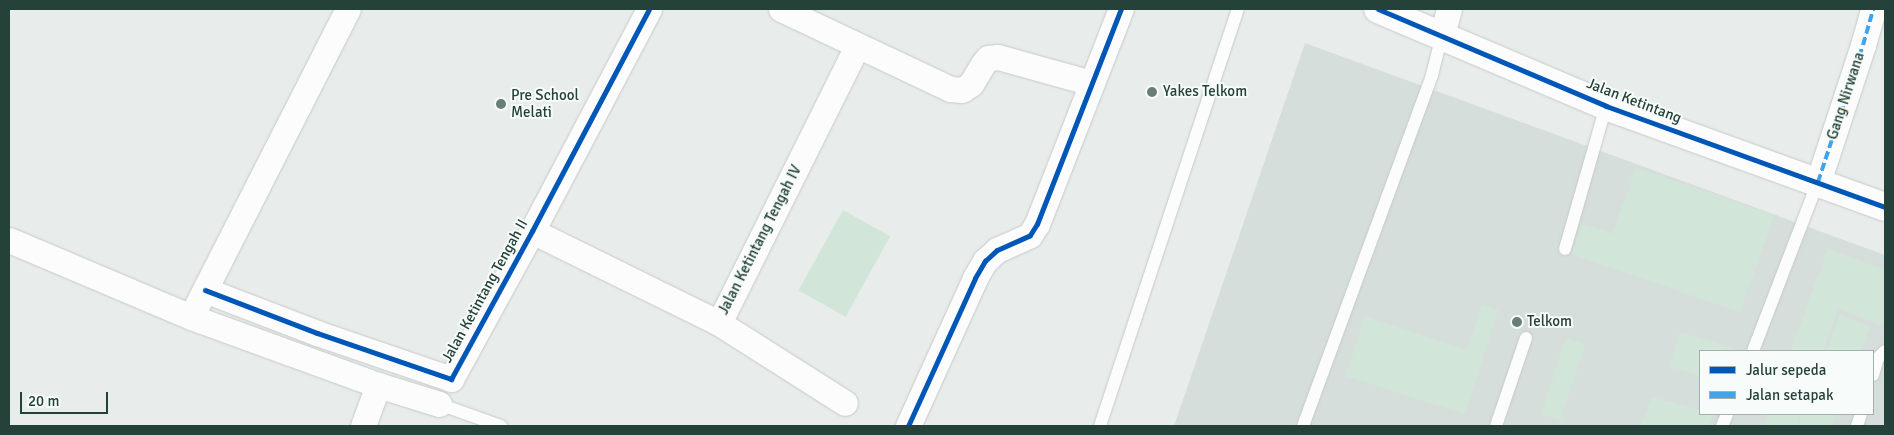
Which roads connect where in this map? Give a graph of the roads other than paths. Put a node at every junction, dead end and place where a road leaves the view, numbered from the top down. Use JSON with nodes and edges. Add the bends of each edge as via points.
{"nodes":[{"id":1,"x":348,"y":9,"type":"edge"},
{"id":2,"x":648,"y":9,"type":"edge"},
{"id":3,"x":781,"y":9,"type":"edge"},
{"id":4,"x":1120,"y":9,"type":"edge"},
{"id":5,"x":1238,"y":9,"type":"edge"},
{"id":6,"x":1378,"y":9,"type":"edge"},
{"id":7,"x":1450,"y":9,"type":"edge"},
{"id":8,"x":1872,"y":9,"type":"edge"},
{"id":9,"x":1442,"y":35,"type":"junction"},
{"id":10,"x":857,"y":46,"type":"junction"},
{"id":11,"x":1092,"y":83,"type":"junction"},
{"id":12,"x":1606,"y":106,"type":"junction"},
{"id":13,"x":1818,"y":182,"type":"junction"},
{"id":14,"x":1885,"y":207,"type":"edge"},
{"id":15,"x":532,"y":231,"type":"junction"},
{"id":16,"x":9,"y":240,"type":"edge"},
{"id":17,"x":1565,"y":249,"type":"dead end"},
{"id":18,"x":205,"y":290,"type":"junction"},
{"id":19,"x":191,"y":316,"type":"junction"},
{"id":20,"x":719,"y":323,"type":"junction"},
{"id":21,"x":1526,"y":338,"type":"dead end"},
{"id":22,"x":1753,"y":350,"type":"edge"},
{"id":23,"x":1885,"y":351,"type":"edge"},
{"id":24,"x":1874,"y":372,"type":"edge"},
{"id":25,"x":378,"y":385,"type":"junction"},
{"id":26,"x":845,"y":403,"type":"dead end"},
{"id":27,"x":439,"y":404,"type":"joint"},
{"id":28,"x":363,"y":426,"type":"edge"},
{"id":29,"x":501,"y":426,"type":"edge"},
{"id":30,"x":908,"y":426,"type":"edge"},
{"id":31,"x":1100,"y":426,"type":"edge"},
{"id":32,"x":1303,"y":426,"type":"edge"},
{"id":33,"x":1496,"y":426,"type":"edge"}],
"edges":[{"from":1,"to":18,"type":"street"},
{"from":2,"to":15,"type":"street","name":"Jalan Ketintang Tengah II"},
{"from":3,"to":10,"type":"street"},
{"from":4,"to":11,"type":"street"},
{"from":5,"to":31,"type":"lane"},
{"from":6,"to":9,"type":"street","name":"Jalan Ketintang"},
{"from":7,"to":9,"type":"street"},
{"from":8,"to":13,"type":"street","name":"Gang Nirwana"},
{"from":9,"to":12,"type":"street","name":"Jalan Ketintang"},
{"from":9,"to":32,"type":"lane","via":[[1432,75]]},
{"from":10,"to":11,"type":"street","via":[[950,89],[962,90],[971,84],[988,58],[998,57]]},
{"from":10,"to":20,"type":"street","name":"Jalan Ketintang Tengah IV"},
{"from":11,"to":30,"type":"street","via":[[1037,224],[1030,235],[997,250],[984,261]]},
{"from":12,"to":13,"type":"street","name":"Jalan Ketintang"},
{"from":12,"to":17,"type":"lane"},
{"from":13,"to":14,"type":"street","name":"Jalan Ketintang"},
{"from":13,"to":22,"type":"lane"},
{"from":15,"to":18,"type":"street","name":"Jalan Ketintang Tengah II","via":[[450,379]]},
{"from":15,"to":20,"type":"street","name":"Jalan Ketintang Tengah IV"},
{"from":16,"to":19,"type":"street"},
{"from":18,"to":19,"type":"street"},
{"from":19,"to":25,"type":"street"},
{"from":20,"to":26,"type":"street"},
{"from":21,"to":33,"type":"lane"},
{"from":23,"to":24,"type":"lane","via":[[1878,358]]},
{"from":25,"to":27,"type":"street"},
{"from":25,"to":28,"type":"street"},
{"from":27,"to":29,"type":"lane"}]}
